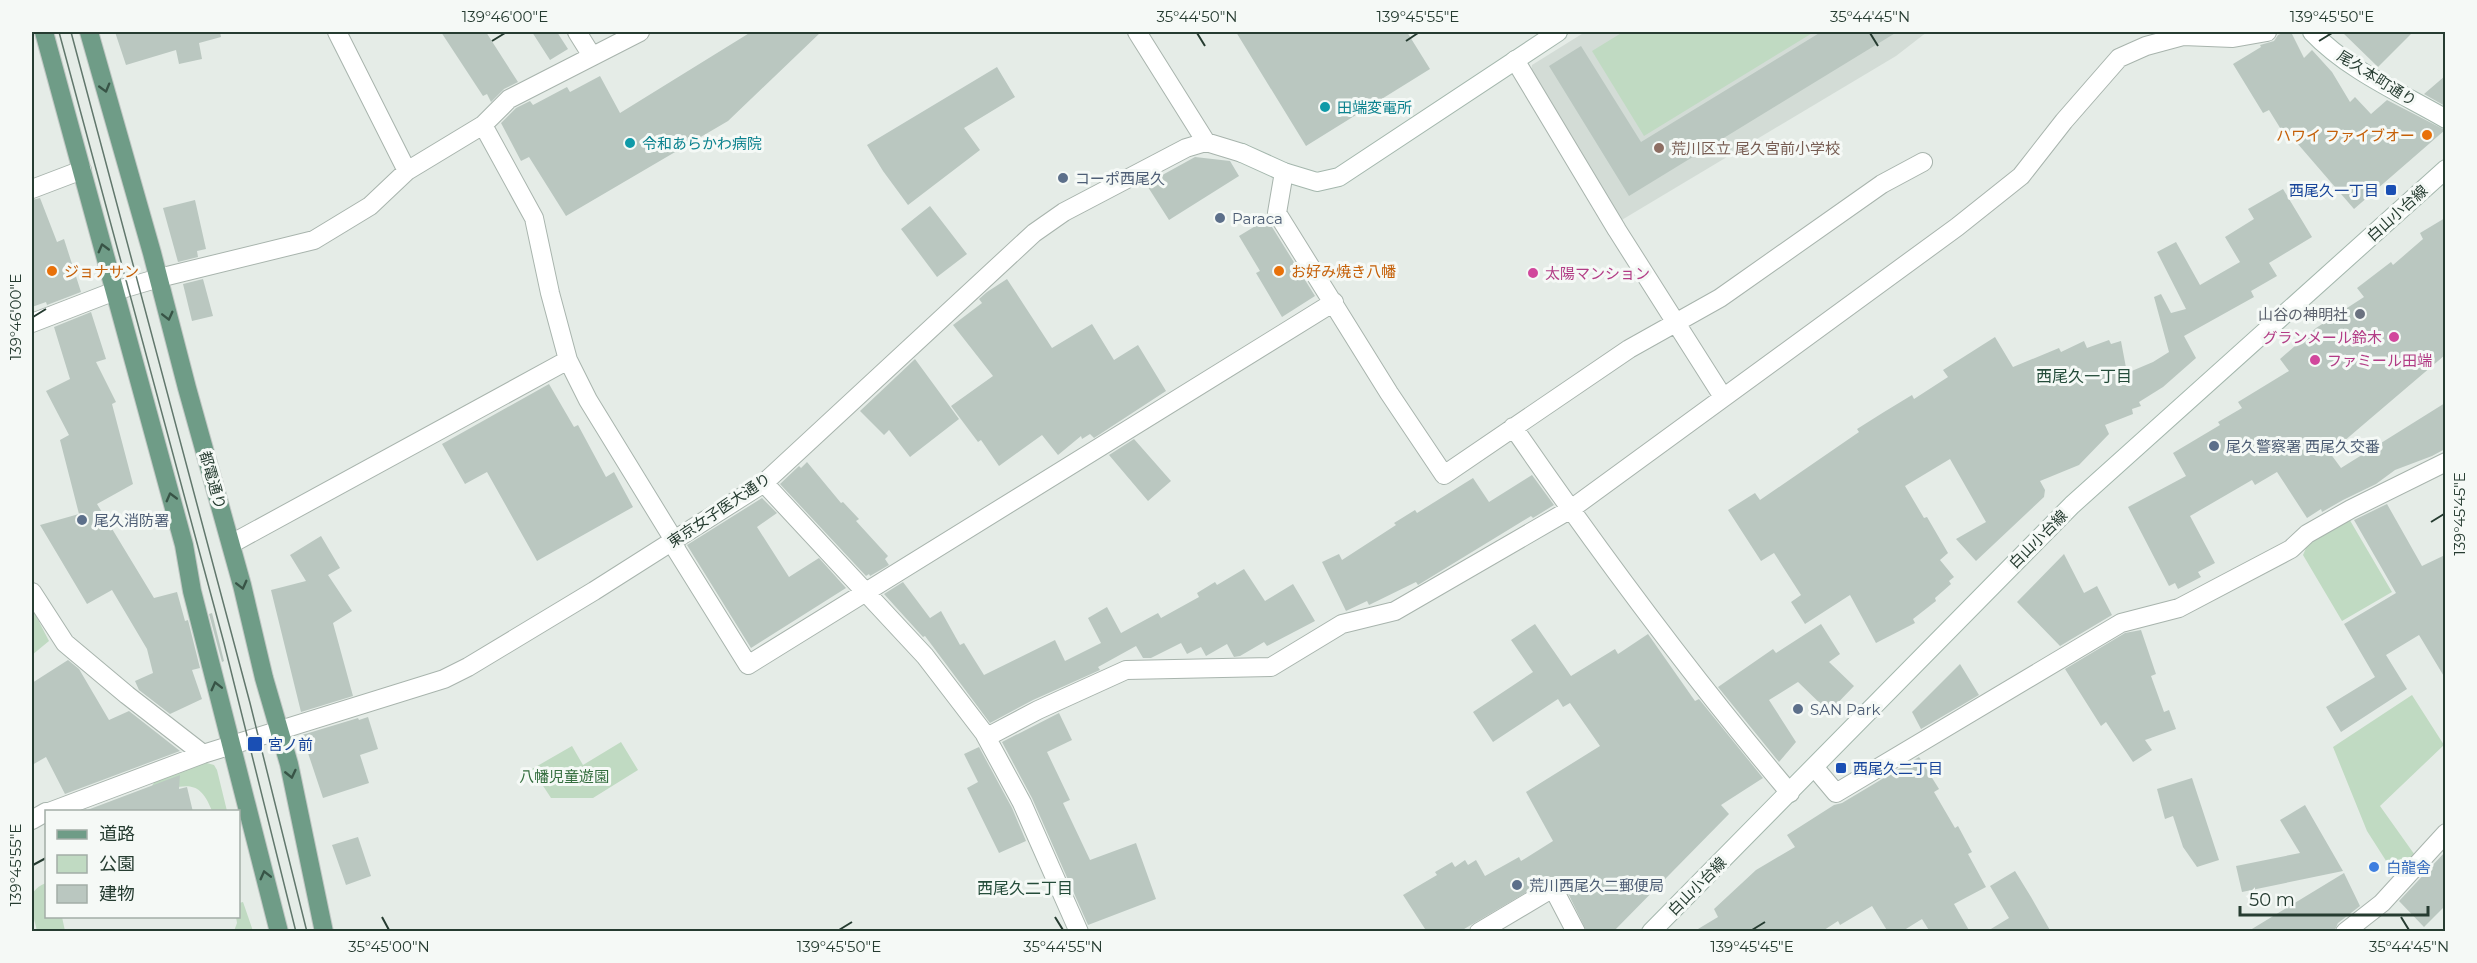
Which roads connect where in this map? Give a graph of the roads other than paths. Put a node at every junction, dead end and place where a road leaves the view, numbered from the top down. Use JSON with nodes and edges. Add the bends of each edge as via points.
{"nodes":[{"id":1,"x":44,"y":32,"type":"edge"},
{"id":2,"x":90,"y":32,"type":"edge"},
{"id":3,"x":337,"y":32,"type":"edge"},
{"id":4,"x":577,"y":32,"type":"edge"},
{"id":5,"x":640,"y":32,"type":"edge"},
{"id":6,"x":1137,"y":32,"type":"edge"},
{"id":7,"x":1558,"y":32,"type":"edge"},
{"id":8,"x":2267,"y":32,"type":"edge"},
{"id":9,"x":2316,"y":33,"type":"edge"},
{"id":10,"x":592,"y":56,"type":"junction"},
{"id":11,"x":1515,"y":60,"type":"junction"},
{"id":12,"x":2445,"y":119,"type":"edge"},
{"id":13,"x":483,"y":125,"type":"junction"},
{"id":14,"x":1206,"y":142,"type":"junction"},
{"id":15,"x":1923,"y":162,"type":"dead end"},
{"id":16,"x":2445,"y":169,"type":"edge"},
{"id":17,"x":82,"y":170,"type":"junction"},
{"id":18,"x":407,"y":171,"type":"junction"},
{"id":19,"x":1284,"y":172,"type":"junction"},
{"id":20,"x":32,"y":189,"type":"edge"},
{"id":21,"x":159,"y":278,"type":"junction"},
{"id":22,"x":115,"y":291,"type":"junction"},
{"id":23,"x":1334,"y":302,"type":"junction"},
{"id":24,"x":32,"y":323,"type":"edge"},
{"id":25,"x":1676,"y":323,"type":"junction"},
{"id":26,"x":568,"y":360,"type":"junction"},
{"id":27,"x":1723,"y":398,"type":"junction"},
{"id":28,"x":1513,"y":428,"type":"junction"},
{"id":29,"x":2445,"y":462,"type":"edge"},
{"id":30,"x":764,"y":483,"type":"junction"},
{"id":31,"x":1571,"y":509,"type":"junction"},
{"id":32,"x":673,"y":541,"type":"junction"},
{"id":33,"x":231,"y":544,"type":"junction"},
{"id":34,"x":32,"y":591,"type":"edge"},
{"id":35,"x":868,"y":592,"type":"junction"},
{"id":36,"x":279,"y":730,"type":"junction"},
{"id":37,"x":987,"y":737,"type":"junction"},
{"id":38,"x":232,"y":747,"type":"junction"},
{"id":39,"x":203,"y":754,"type":"junction"},
{"id":40,"x":1815,"y":768,"type":"junction"},
{"id":41,"x":1790,"y":793,"type":"junction"},
{"id":42,"x":53,"y":810,"type":"edge"},
{"id":43,"x":2445,"y":833,"type":"edge"},
{"id":44,"x":279,"y":932,"type":"edge"},
{"id":45,"x":324,"y":932,"type":"edge"},
{"id":46,"x":1079,"y":932,"type":"edge"},
{"id":47,"x":1479,"y":932,"type":"edge"},
{"id":48,"x":1576,"y":932,"type":"edge"},
{"id":49,"x":1651,"y":932,"type":"edge"},
{"id":50,"x":2345,"y":932,"type":"edge"}],
"edges":[{"from":1,"to":17,"type":"main road"},
{"from":2,"to":21,"type":"main road","name":"都電通り","one_way":true},
{"from":3,"to":18,"type":"street"},
{"from":4,"to":10,"type":"street"},
{"from":5,"to":10,"type":"street"},
{"from":6,"to":14,"type":"street"},
{"from":7,"to":11,"type":"street"},
{"from":8,"to":27,"type":"street","via":[[2233,38],[2183,36],[2119,58],[2021,176]]},
{"from":9,"to":12,"type":"street","name":"尾久本町通り","via":[[2363,72]]},
{"from":10,"to":13,"type":"street","via":[[509,99]]},
{"from":11,"to":19,"type":"street","via":[[1339,177],[1317,182]]},
{"from":11,"to":25,"type":"street"},
{"from":13,"to":18,"type":"street"},
{"from":13,"to":26,"type":"street","via":[[534,218]]},
{"from":14,"to":19,"type":"street"},
{"from":14,"to":30,"type":"street","name":"東京女子医大通り","via":[[1186,148],[1094,196],[1034,232]]},
{"from":15,"to":25,"type":"street","via":[[1882,184],[1720,298]]},
{"from":16,"to":40,"type":"street","name":"白山小台線","via":[[2072,505]]},
{"from":17,"to":20,"type":"street"},
{"from":22,"to":17,"type":"main road","one_way":true},
{"from":18,"to":21,"type":"street","via":[[370,206],[314,240]]},
{"from":19,"to":23,"type":"street","via":[[1277,213]]},
{"from":21,"to":22,"type":"street"},
{"from":21,"to":33,"type":"main road","name":"都電通り","one_way":true},
{"from":22,"to":24,"type":"street"},
{"from":38,"to":22,"type":"main road","one_way":true,"via":[[184,545]]},
{"from":23,"to":28,"type":"street","via":[[1444,475]]},
{"from":23,"to":35,"type":"street"},
{"from":25,"to":27,"type":"street"},
{"from":25,"to":28,"type":"street","via":[[1629,349]]},
{"from":26,"to":32,"type":"street"},
{"from":26,"to":33,"type":"street"},
{"from":27,"to":31,"type":"street"},
{"from":28,"to":31,"type":"street"},
{"from":29,"to":40,"type":"street","via":[[2350,509],[2307,534],[2291,549],[2179,608],[2121,623],[1836,792]]},
{"from":30,"to":32,"type":"street","name":"東京女子医大通り"},
{"from":30,"to":35,"type":"street"},
{"from":31,"to":37,"type":"street","via":[[1395,611],[1342,624],[1270,667],[1126,670]]},
{"from":31,"to":41,"type":"street","via":[[1661,633]]},
{"from":32,"to":35,"type":"street","via":[[748,665]]},
{"from":32,"to":36,"type":"street","name":"東京女子医大通り","via":[[454,675]]},
{"from":33,"to":36,"type":"main road","name":"都電通り","one_way":true},
{"from":34,"to":39,"type":"street","via":[[65,643]]},
{"from":35,"to":37,"type":"street","via":[[925,656]]},
{"from":36,"to":38,"type":"street","name":"東京女子医大通り"},
{"from":36,"to":45,"type":"main road","name":"都電通り","one_way":true,"via":[[315,877]]},
{"from":37,"to":46,"type":"street","via":[[1022,803]]},
{"from":38,"to":39,"type":"street","name":"東京女子医大通り"},
{"from":44,"to":38,"type":"main road","one_way":true},
{"from":39,"to":42,"type":"street","name":"東京女子医大通り"},
{"from":40,"to":41,"type":"street","name":"白山小台線"},
{"from":41,"to":49,"type":"street","name":"白山小台線"},
{"from":43,"to":50,"type":"street","via":[[2382,903]]},
{"from":47,"to":48,"type":"street","via":[[1553,888]]}]}
